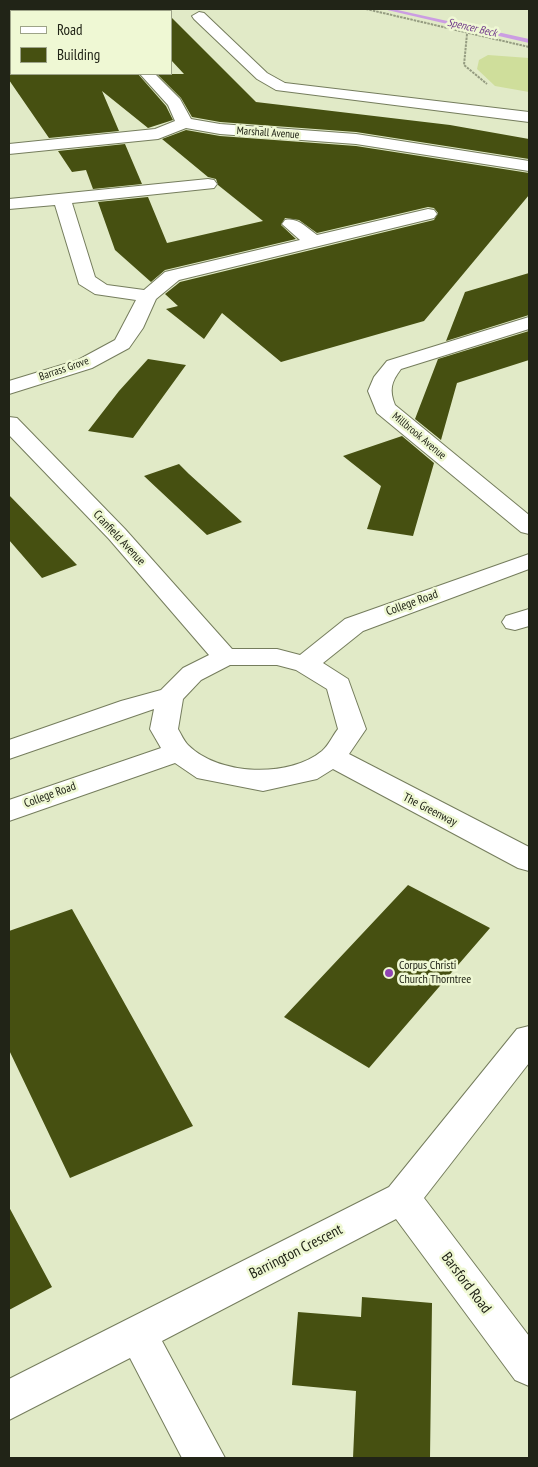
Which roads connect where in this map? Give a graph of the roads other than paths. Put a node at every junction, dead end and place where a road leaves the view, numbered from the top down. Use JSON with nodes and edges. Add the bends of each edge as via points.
{"nodes":[{"id":1,"x":199,"y":16,"type":"dead end"},
{"id":2,"x":148,"y":75,"type":"edge"},
{"id":3,"x":529,"y":117,"type":"edge"},
{"id":4,"x":184,"y":123,"type":"junction"},
{"id":5,"x":9,"y":150,"type":"edge"},
{"id":6,"x":529,"y":166,"type":"edge"},
{"id":7,"x":208,"y":184,"type":"dead end"},
{"id":8,"x":62,"y":199,"type":"junction"},
{"id":9,"x":9,"y":204,"type":"edge"},
{"id":10,"x":428,"y":214,"type":"dead end"},
{"id":11,"x":291,"y":224,"type":"dead end"},
{"id":12,"x":314,"y":242,"type":"junction"},
{"id":13,"x":148,"y":296,"type":"junction"},
{"id":14,"x":529,"y":322,"type":"edge"},
{"id":15,"x":9,"y":388,"type":"edge"},
{"id":16,"x":9,"y":423,"type":"edge"},
{"id":17,"x":529,"y":528,"type":"edge"},
{"id":18,"x":529,"y":561,"type":"edge"},
{"id":19,"x":225,"y":657,"type":"junction"},
{"id":20,"x":305,"y":664,"type":"junction"},
{"id":21,"x":170,"y":696,"type":"junction"},
{"id":22,"x":9,"y":750,"type":"edge"},
{"id":23,"x":178,"y":752,"type":"junction"},
{"id":24,"x":333,"y":757,"type":"junction"},
{"id":25,"x":9,"y":811,"type":"edge"},
{"id":26,"x":529,"y":860,"type":"edge"},
{"id":27,"x":529,"y":1039,"type":"edge"},
{"id":28,"x":402,"y":1198,"type":"junction"},
{"id":29,"x":136,"y":1333,"type":"junction"},
{"id":30,"x":529,"y":1367,"type":"edge"},
{"id":31,"x":9,"y":1400,"type":"edge"},
{"id":32,"x":204,"y":1458,"type":"edge"}],
"edges":[{"from":1,"to":3,"type":"street","via":[[262,76],[282,87]]},
{"from":2,"to":4,"type":"street","via":[[178,107]]},
{"from":4,"to":5,"type":"street","via":[[158,134]]},
{"from":4,"to":6,"type":"street","name":"Marshall Avenue","via":[[220,129],[356,139]]},
{"from":7,"to":8,"type":"street"},
{"from":8,"to":9,"type":"street"},
{"from":8,"to":13,"type":"street","via":[[86,280],[102,290]]},
{"from":10,"to":12,"type":"street","name":"Barrass Grove"},
{"from":11,"to":12,"type":"street"},
{"from":12,"to":13,"type":"street","name":"Barrass Grove","via":[[172,276]]},
{"from":13,"to":15,"type":"street","name":"Barrass Grove","via":[[122,344],[85,364]]},
{"from":14,"to":17,"type":"street","name":"Millbrook Avenue","via":[[394,365],[378,391],[385,408]]},
{"from":16,"to":19,"type":"street","name":"Cranfield Avenue","via":[[117,534]]},
{"from":18,"to":20,"type":"street","name":"College Road","via":[[354,624]]},
{"from":19,"to":20,"type":"street","via":[[278,657]]},
{"from":19,"to":21,"type":"street","via":[[192,674]]},
{"from":20,"to":24,"type":"street","via":[[339,685],[352,729]]},
{"from":21,"to":22,"type":"street"},
{"from":21,"to":23,"type":"street","via":[[164,729]]},
{"from":23,"to":24,"type":"street","via":[[207,771],[263,782],[308,772]]},
{"from":23,"to":25,"type":"street","name":"College Road"},
{"from":24,"to":26,"type":"street","name":"The Greenway"},
{"from":27,"to":28,"type":"street","name":"Barrington Crescent"},
{"from":28,"to":29,"type":"street","name":"Barrington Crescent"},
{"from":28,"to":30,"type":"street","name":"Barsford Road"},
{"from":29,"to":31,"type":"street","name":"Barrington Crescent"},
{"from":29,"to":32,"type":"street"}]}
